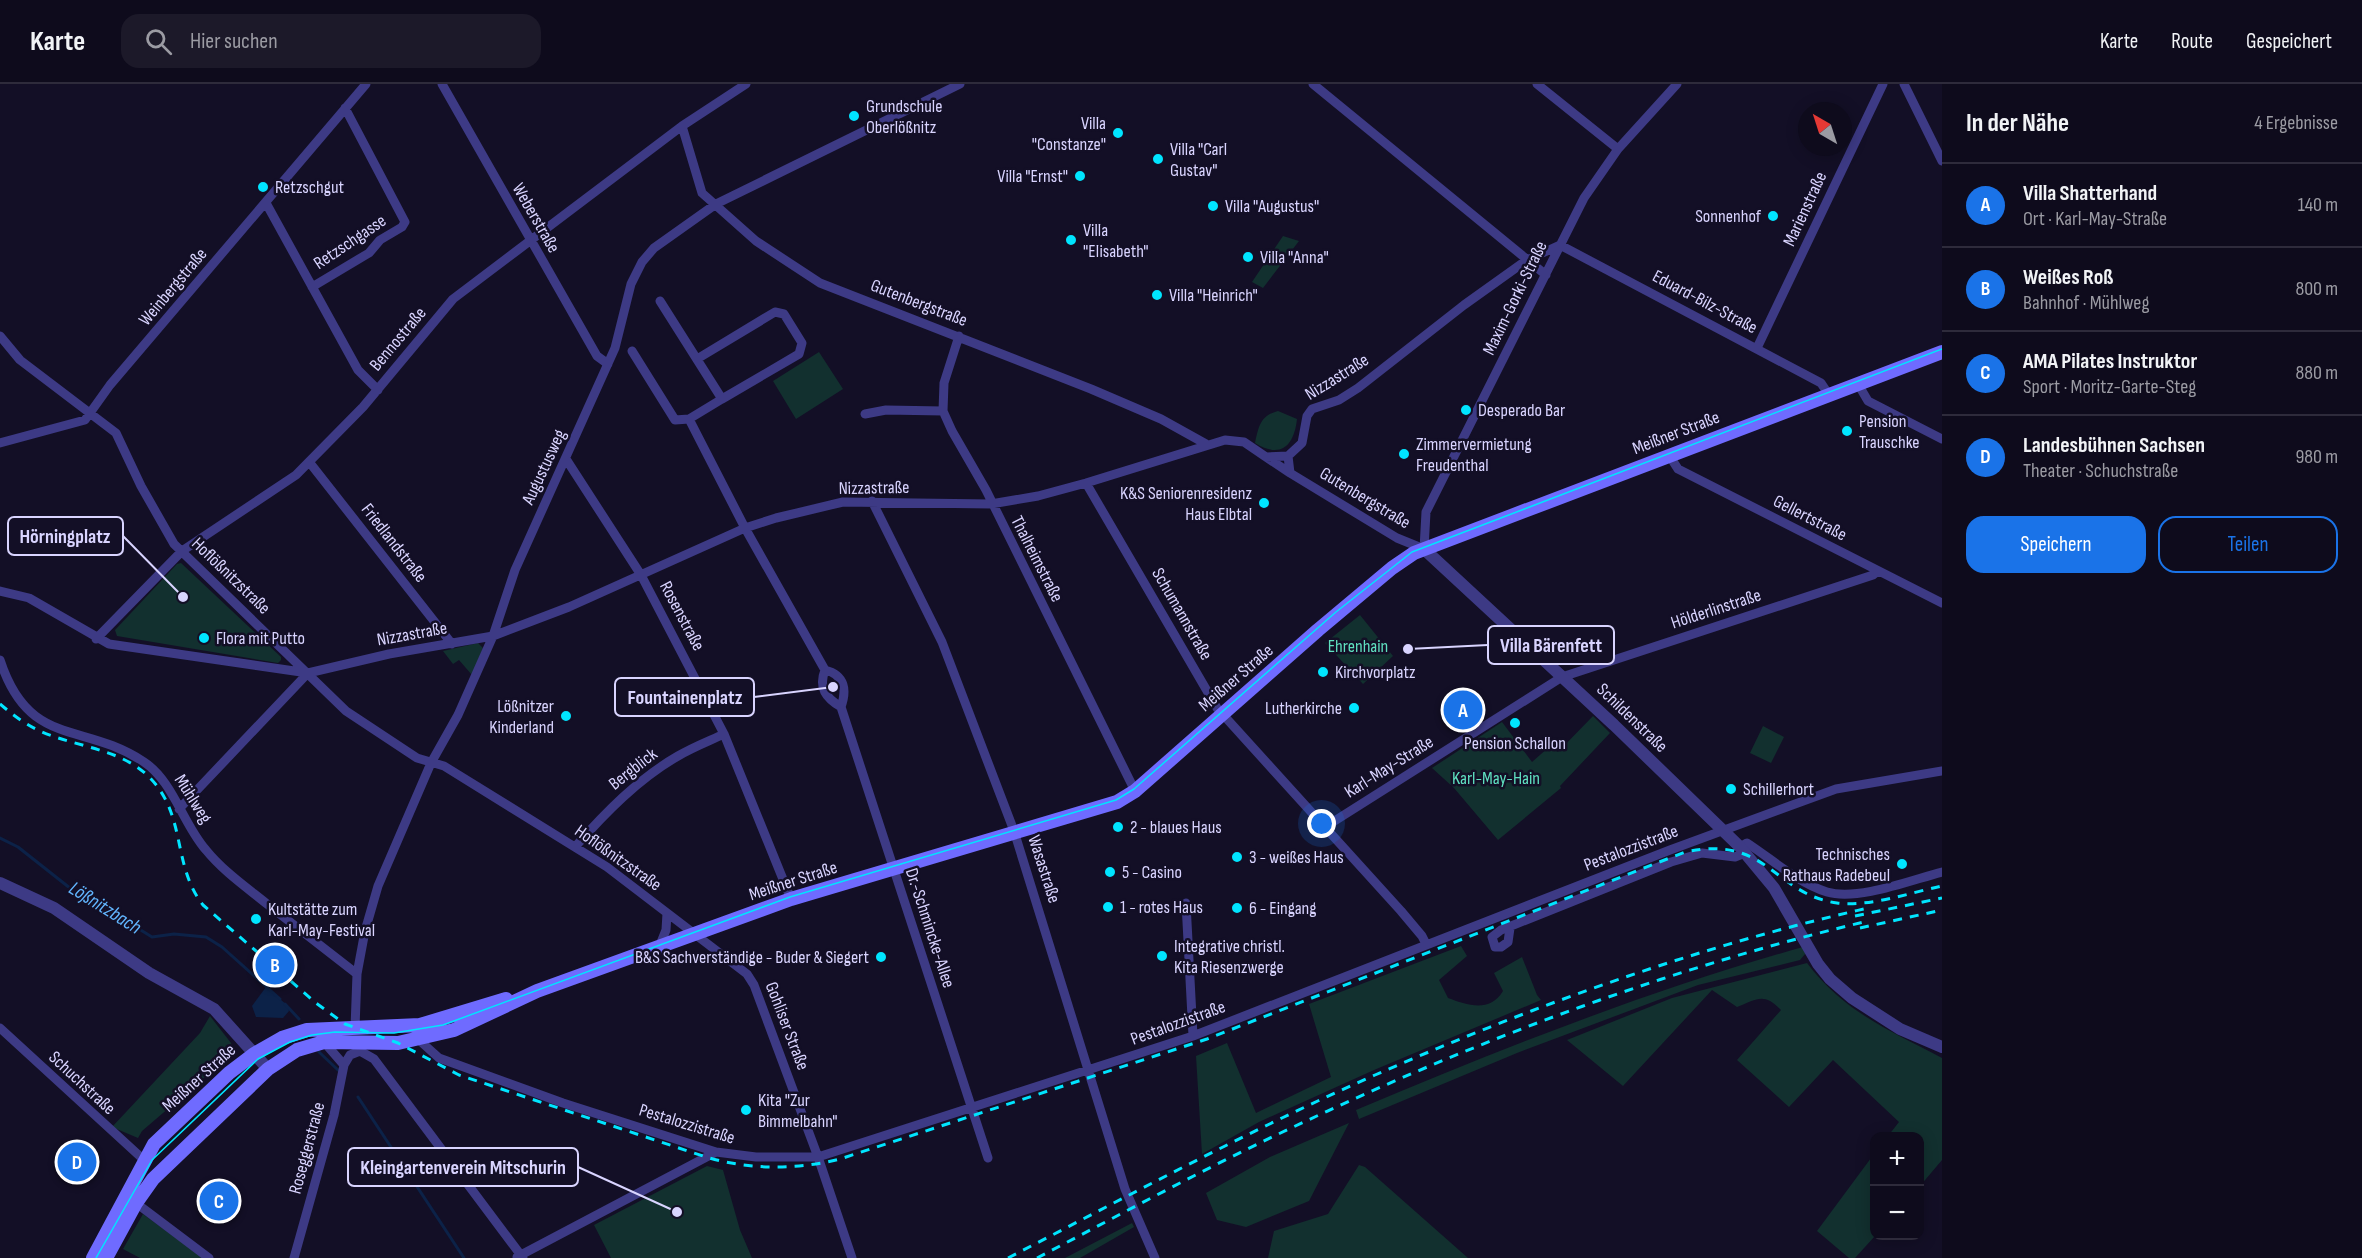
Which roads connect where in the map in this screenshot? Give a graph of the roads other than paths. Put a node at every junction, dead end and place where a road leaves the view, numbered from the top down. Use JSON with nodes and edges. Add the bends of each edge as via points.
{"nodes":[{"id":1,"x":366,"y":84,"type":"edge"},
{"id":2,"x":442,"y":84,"type":"edge"},
{"id":3,"x":746,"y":84,"type":"edge"},
{"id":4,"x":960,"y":84,"type":"edge"},
{"id":5,"x":1313,"y":84,"type":"edge"},
{"id":6,"x":1537,"y":84,"type":"edge"},
{"id":7,"x":1677,"y":84,"type":"edge"},
{"id":8,"x":1883,"y":84,"type":"edge"},
{"id":9,"x":1904,"y":84,"type":"edge"},
{"id":10,"x":942,"y":88,"type":"edge"},
{"id":11,"x":345,"y":108,"type":"junction"},
{"id":12,"x":682,"y":126,"type":"junction"},
{"id":13,"x":1618,"y":150,"type":"junction"},
{"id":14,"x":1942,"y":161,"type":"edge"},
{"id":15,"x":266,"y":203,"type":"junction"},
{"id":16,"x":716,"y":204,"type":"junction"},
{"id":17,"x":529,"y":239,"type":"junction"},
{"id":18,"x":1560,"y":245,"type":"junction"},
{"id":19,"x":1527,"y":260,"type":"junction"},
{"id":20,"x":1546,"y":275,"type":"junction"},
{"id":21,"x":312,"y":287,"type":"junction"},
{"id":22,"x":660,"y":301,"type":"dead end"},
{"id":23,"x":0,"y":336,"type":"edge"},
{"id":24,"x":958,"y":336,"type":"junction"},
{"id":25,"x":1757,"y":348,"type":"junction"},
{"id":26,"x":632,"y":351,"type":"dead end"},
{"id":27,"x":1942,"y":352,"type":"edge"},
{"id":28,"x":697,"y":359,"type":"junction"},
{"id":29,"x":608,"y":364,"type":"junction"},
{"id":30,"x":1858,"y":384,"type":"junction"},
{"id":31,"x":378,"y":390,"type":"junction"},
{"id":32,"x":1828,"y":394,"type":"junction"},
{"id":33,"x":722,"y":399,"type":"junction"},
{"id":34,"x":943,"y":411,"type":"junction"},
{"id":35,"x":90,"y":414,"type":"junction"},
{"id":36,"x":865,"y":414,"type":"dead end"},
{"id":37,"x":689,"y":419,"type":"junction"},
{"id":38,"x":1942,"y":439,"type":"edge"},
{"id":39,"x":0,"y":443,"type":"edge"},
{"id":40,"x":1206,"y":444,"type":"junction"},
{"id":41,"x":1669,"y":455,"type":"junction"},
{"id":42,"x":1288,"y":456,"type":"junction"},
{"id":43,"x":1266,"y":457,"type":"junction"},
{"id":44,"x":566,"y":459,"type":"junction"},
{"id":45,"x":310,"y":463,"type":"junction"},
{"id":46,"x":1290,"y":473,"type":"junction"},
{"id":47,"x":1086,"y":483,"type":"junction"},
{"id":48,"x":872,"y":501,"type":"junction"},
{"id":49,"x":991,"y":504,"type":"junction"},
{"id":50,"x":745,"y":528,"type":"junction"},
{"id":51,"x":1424,"y":549,"type":"junction"},
{"id":52,"x":182,"y":551,"type":"junction"},
{"id":53,"x":1878,"y":571,"type":"junction"},
{"id":54,"x":641,"y":574,"type":"junction"},
{"id":55,"x":0,"y":591,"type":"edge"},
{"id":56,"x":1942,"y":603,"type":"edge"},
{"id":57,"x":494,"y":636,"type":"junction"},
{"id":58,"x":96,"y":639,"type":"junction"},
{"id":59,"x":452,"y":644,"type":"junction"},
{"id":60,"x":0,"y":660,"type":"edge"},
{"id":61,"x":825,"y":670,"type":"junction"},
{"id":62,"x":308,"y":673,"type":"junction"},
{"id":63,"x":1562,"y":677,"type":"junction"},
{"id":64,"x":841,"y":707,"type":"junction"},
{"id":65,"x":1223,"y":714,"type":"junction"},
{"id":66,"x":724,"y":734,"type":"junction"},
{"id":67,"x":431,"y":763,"type":"junction"},
{"id":68,"x":1942,"y":771,"type":"edge"},
{"id":69,"x":1135,"y":791,"type":"junction"},
{"id":70,"x":179,"y":809,"type":"junction"},
{"id":71,"x":1709,"y":817,"type":"junction"},
{"id":72,"x":1325,"y":827,"type":"junction"},
{"id":73,"x":1722,"y":831,"type":"junction"},
{"id":74,"x":1015,"y":833,"type":"junction"},
{"id":75,"x":1704,"y":837,"type":"junction"},
{"id":76,"x":575,"y":847,"type":"junction"},
{"id":77,"x":1743,"y":850,"type":"junction"},
{"id":78,"x":894,"y":868,"type":"junction"},
{"id":79,"x":1942,"y":872,"type":"edge"},
{"id":80,"x":0,"y":883,"type":"edge"},
{"id":81,"x":791,"y":899,"type":"junction"},
{"id":82,"x":1186,"y":903,"type":"dead end"},
{"id":83,"x":667,"y":913,"type":"junction"},
{"id":84,"x":1510,"y":928,"type":"dead end"},
{"id":85,"x":692,"y":933,"type":"junction"},
{"id":86,"x":1426,"y":944,"type":"junction"},
{"id":87,"x":660,"y":945,"type":"junction"},
{"id":88,"x":357,"y":974,"type":"junction"},
{"id":89,"x":537,"y":992,"type":"junction"},
{"id":90,"x":0,"y":1028,"type":"edge"},
{"id":91,"x":355,"y":1028,"type":"junction"},
{"id":92,"x":1193,"y":1036,"type":"junction"},
{"id":93,"x":419,"y":1040,"type":"junction"},
{"id":94,"x":324,"y":1042,"type":"junction"},
{"id":95,"x":1942,"y":1047,"type":"edge"},
{"id":96,"x":254,"y":1054,"type":"junction"},
{"id":97,"x":344,"y":1065,"type":"junction"},
{"id":98,"x":268,"y":1069,"type":"junction"},
{"id":99,"x":1090,"y":1071,"type":"junction"},
{"id":100,"x":971,"y":1108,"type":"junction"},
{"id":101,"x":716,"y":1152,"type":"junction"},
{"id":102,"x":818,"y":1157,"type":"junction"},
{"id":103,"x":988,"y":1158,"type":"dead end"},
{"id":104,"x":144,"y":1160,"type":"junction"},
{"id":105,"x":136,"y":1203,"type":"junction"},
{"id":106,"x":520,"y":1257,"type":"edge"},
{"id":107,"x":93,"y":1258,"type":"edge"},
{"id":108,"x":106,"y":1258,"type":"edge"},
{"id":109,"x":209,"y":1258,"type":"edge"},
{"id":110,"x":294,"y":1258,"type":"edge"},
{"id":111,"x":852,"y":1258,"type":"edge"},
{"id":112,"x":1155,"y":1258,"type":"edge"}],
"edges":[{"from":1,"to":11,"type":"street","name":"Weinbergstraße"},
{"from":2,"to":17,"type":"street","name":"Weberstraße"},
{"from":3,"to":12,"type":"street","name":"Bennostraße"},
{"from":4,"to":10,"type":"street","name":"Augustusweg"},
{"from":5,"to":19,"type":"street"},
{"from":6,"to":13,"type":"street"},
{"from":7,"to":13,"type":"street","name":"Maxim-Gorki-Straße"},
{"from":8,"to":25,"type":"street","name":"Marienstraße"},
{"from":9,"to":14,"type":"street"},
{"from":10,"to":16,"type":"street","name":"Augustusweg"},
{"from":11,"to":15,"type":"street","name":"Weinbergstraße"},
{"from":11,"to":21,"type":"street","name":"Retzschgasse","via":[[405,222],[369,253]]},
{"from":12,"to":16,"type":"street","name":"Gutenbergstraße","via":[[702,193]]},
{"from":12,"to":17,"type":"street","name":"Bennostraße"},
{"from":13,"to":18,"type":"street","name":"Maxim-Gorki-Straße","via":[[1584,198]]},
{"from":15,"to":21,"type":"street","name":"Retzschgasse"},
{"from":15,"to":35,"type":"street","name":"Weinbergstraße","via":[[110,385]]},
{"from":16,"to":24,"type":"street","name":"Gutenbergstraße","via":[[756,241],[820,283]]},
{"from":16,"to":29,"type":"street","name":"Augustusweg","via":[[648,253],[631,284]]},
{"from":17,"to":29,"type":"street","name":"Weberstraße","via":[[597,356]]},
{"from":17,"to":31,"type":"street","name":"Bennostraße","via":[[453,299]]},
{"from":18,"to":19,"type":"street","name":"Nizzastraße"},
{"from":18,"to":20,"type":"street","name":"Maxim-Gorki-Straße"},
{"from":18,"to":25,"type":"street","name":"Eduard-Bilz-Straße"},
{"from":19,"to":20,"type":"street"},
{"from":19,"to":42,"type":"street","name":"Nizzastraße","via":[[1358,388],[1312,410],[1307,416],[1302,443]]},
{"from":20,"to":51,"type":"street","name":"Maxim-Gorki-Straße","via":[[1426,512]]},
{"from":21,"to":31,"type":"street","name":"Retzschgasse","via":[[358,370]]},
{"from":22,"to":28,"type":"street"},
{"from":23,"to":35,"type":"street","name":"Hoflößnitzstraße","via":[[12,353]]},
{"from":24,"to":34,"type":"street","name":"Thalheimstraße","via":[[944,383]]},
{"from":24,"to":40,"type":"street","name":"Gutenbergstraße","via":[[1161,419]]},
{"from":25,"to":32,"type":"street","name":"Eduard-Bilz-Straße","via":[[1821,383]]},
{"from":26,"to":37,"type":"street","via":[[675,420]]},
{"from":27,"to":30,"type":"main road","name":"Meißner Straße"},
{"from":28,"to":33,"type":"street"},
{"from":28,"to":33,"type":"street","via":[[775,312],[784,314],[802,343],[799,354]]},
{"from":29,"to":44,"type":"street","name":"Augustusweg"},
{"from":30,"to":32,"type":"main road","name":"Meißner Straße"},
{"from":30,"to":38,"type":"street","via":[[1868,401]]},
{"from":31,"to":45,"type":"street","name":"Bennostraße"},
{"from":32,"to":41,"type":"main road","name":"Meißner Straße"},
{"from":33,"to":37,"type":"street"},
{"from":34,"to":36,"type":"street","via":[[886,410]]},
{"from":34,"to":49,"type":"street","name":"Thalheimstraße"},
{"from":35,"to":39,"type":"street","via":[[78,423]]},
{"from":35,"to":52,"type":"street","name":"Hoflößnitzstraße","via":[[116,433],[152,505]]},
{"from":37,"to":50,"type":"street","name":"Dr.-Schmincke-Allee"},
{"from":40,"to":43,"type":"street","name":"Nizzastraße","via":[[1244,442]]},
{"from":40,"to":47,"type":"street","name":"Nizzastraße"},
{"from":41,"to":51,"type":"main road","name":"Meißner Straße"},
{"from":41,"to":53,"type":"street","name":"Gellertstraße","via":[[1678,469]]},
{"from":42,"to":43,"type":"street"},
{"from":42,"to":46,"type":"street","name":"Gutenbergstraße"},
{"from":43,"to":46,"type":"street","name":"Gutenbergstraße"},
{"from":44,"to":54,"type":"street","name":"Rosenstraße"},
{"from":44,"to":57,"type":"street","name":"Augustusweg","via":[[515,570]]},
{"from":45,"to":52,"type":"street","name":"Bennostraße"},
{"from":45,"to":59,"type":"street","name":"Friedlandstraße"},
{"from":46,"to":51,"type":"street","name":"Gutenbergstraße","via":[[1397,538]]},
{"from":47,"to":49,"type":"street","name":"Nizzastraße"},
{"from":47,"to":65,"type":"street","name":"Schumannstraße"},
{"from":48,"to":49,"type":"street","name":"Nizzastraße"},
{"from":48,"to":50,"type":"street","name":"Nizzastraße","via":[[843,502]]},
{"from":48,"to":74,"type":"street","name":"Wasastraße","via":[[942,642]]},
{"from":49,"to":69,"type":"street","name":"Thalheimstraße"},
{"from":50,"to":54,"type":"street","name":"Nizzastraße"},
{"from":50,"to":61,"type":"street","name":"Dr.-Schmincke-Allee"},
{"from":51,"to":63,"type":"street","name":"Schildenstraße"},
{"from":51,"to":65,"type":"main road","name":"Meißner Straße","via":[[1380,577]]},
{"from":52,"to":58,"type":"street","name":"Bennostraße"},
{"from":52,"to":62,"type":"street","name":"Hoflößnitzstraße"},
{"from":53,"to":56,"type":"street","name":"Gellertstraße"},
{"from":53,"to":63,"type":"street","name":"Hölderlinstraße"},
{"from":54,"to":57,"type":"street","name":"Nizzastraße"},
{"from":54,"to":66,"type":"street","name":"Rosenstraße"},
{"from":55,"to":58,"type":"street","via":[[29,598]]},
{"from":57,"to":59,"type":"street","name":"Nizzastraße"},
{"from":57,"to":67,"type":"street","name":"Augustusweg","via":[[458,716]]},
{"from":58,"to":62,"type":"street"},
{"from":59,"to":62,"type":"street","name":"Nizzastraße"},
{"from":60,"to":70,"type":"street","name":"Mühlweg","via":[[12,689],[34,715],[51,727],[115,745],[146,763],[165,783]]},
{"from":61,"to":64,"type":"street","name":"Dr.-Schmincke-Allee","via":[[823,691]]},
{"from":61,"to":64,"type":"street","name":"Dr.-Schmincke-Allee","via":[[837,674],[844,683],[846,694]]},
{"from":62,"to":67,"type":"street","name":"Hoflößnitzstraße","via":[[346,711],[417,758]]},
{"from":62,"to":70,"type":"street"},
{"from":63,"to":71,"type":"street","name":"Schildenstraße"},
{"from":63,"to":72,"type":"street","name":"Karl-May-Straße"},
{"from":64,"to":78,"type":"street","name":"Dr.-Schmincke-Allee"},
{"from":65,"to":69,"type":"main road","name":"Meißner Straße"},
{"from":65,"to":72,"type":"street","name":"Schumannstraße"},
{"from":66,"to":76,"type":"street","name":"Bergblick","via":[[678,756],[639,784],[607,811]]},
{"from":66,"to":81,"type":"street","name":"Rosenstraße"},
{"from":67,"to":76,"type":"street","name":"Hoflößnitzstraße","via":[[444,766]]},
{"from":67,"to":88,"type":"street","name":"Augustusweg","via":[[378,886]]},
{"from":68,"to":73,"type":"street","name":"Pestalozzistraße","via":[[1836,789]]},
{"from":69,"to":74,"type":"main road","name":"Meißner Straße","via":[[1101,808]]},
{"from":70,"to":88,"type":"street","name":"Mühlweg","via":[[205,850],[236,880]]},
{"from":71,"to":73,"type":"street","name":"Schildenstraße"},
{"from":71,"to":75,"type":"street"},
{"from":72,"to":86,"type":"street","name":"Schumannstraße"},
{"from":73,"to":75,"type":"street","name":"Pestalozzistraße"},
{"from":73,"to":77,"type":"street","name":"Schildenstraße"},
{"from":74,"to":78,"type":"main road","name":"Meißner Straße"},
{"from":74,"to":99,"type":"street","name":"Wasastraße"},
{"from":75,"to":86,"type":"street","name":"Pestalozzistraße"},
{"from":76,"to":83,"type":"street","name":"Hoflößnitzstraße"},
{"from":77,"to":79,"type":"street","via":[[1747,843],[1796,876],[1829,892],[1868,891]]},
{"from":77,"to":84,"type":"street","via":[[1735,857],[1702,853],[1671,862]]},
{"from":77,"to":95,"type":"street","name":"Schildenstraße","via":[[1774,888],[1824,972],[1852,998],[1900,1029]]},
{"from":78,"to":81,"type":"main road","name":"Meißner Straße"},
{"from":78,"to":100,"type":"street","name":"Dr.-Schmincke-Allee"},
{"from":80,"to":96,"type":"street","via":[[54,908],[149,973],[213,1009]]},
{"from":81,"to":85,"type":"main road","name":"Meißner Straße"},
{"from":82,"to":92,"type":"street"},
{"from":83,"to":85,"type":"street","name":"Hoflößnitzstraße"},
{"from":83,"to":87,"type":"street","name":"Hoflößnitzstraße"},
{"from":85,"to":87,"type":"main road","name":"Meißner Straße"},
{"from":85,"to":102,"type":"street","name":"Gohliser Straße","via":[[751,978]]},
{"from":86,"to":92,"type":"street","name":"Pestalozzistraße"},
{"from":87,"to":89,"type":"main road","name":"Meißner Straße"},
{"from":88,"to":91,"type":"street","name":"Augustusweg"},
{"from":89,"to":91,"type":"main road","name":"Meißner Straße","via":[[420,1025]]},
{"from":89,"to":93,"type":"main road","name":"Meißner Straße","via":[[454,1030]]},
{"from":90,"to":104,"type":"street","name":"Schuchstraße"},
{"from":91,"to":96,"type":"main road","name":"Meißner Straße","via":[[307,1030],[282,1038]]},
{"from":92,"to":99,"type":"street","name":"Pestalozzistraße"},
{"from":93,"to":94,"type":"main road","name":"Meißner Straße"},
{"from":93,"to":101,"type":"street","name":"Pestalozzistraße","via":[[439,1058]]},
{"from":94,"to":97,"type":"street"},
{"from":94,"to":98,"type":"main road","name":"Meißner Straße","via":[[297,1050]]},
{"from":96,"to":98,"type":"street"},
{"from":96,"to":104,"type":"main road","name":"Meißner Straße","via":[[160,1138]]},
{"from":97,"to":106,"type":"street","via":[[357,1052],[374,1059]]},
{"from":97,"to":110,"type":"street","name":"Roseggerstraße"},
{"from":98,"to":105,"type":"main road","name":"Meißner Straße","via":[[153,1179]]},
{"from":99,"to":100,"type":"street","name":"Pestalozzistraße"},
{"from":99,"to":112,"type":"street","name":"Wasastraße","via":[[1125,1189]]},
{"from":100,"to":102,"type":"street","name":"Pestalozzistraße"},
{"from":100,"to":103,"type":"street","name":"Dr.-Schmincke-Allee"},
{"from":101,"to":102,"type":"street","name":"Pestalozzistraße","via":[[756,1157]]},
{"from":101,"to":106,"type":"street"},
{"from":102,"to":111,"type":"street","name":"Gohliser Straße"},
{"from":104,"to":107,"type":"main road","name":"Meißner Straße"},
{"from":105,"to":108,"type":"main road","name":"Meißner Straße"},
{"from":105,"to":109,"type":"street"}]}
